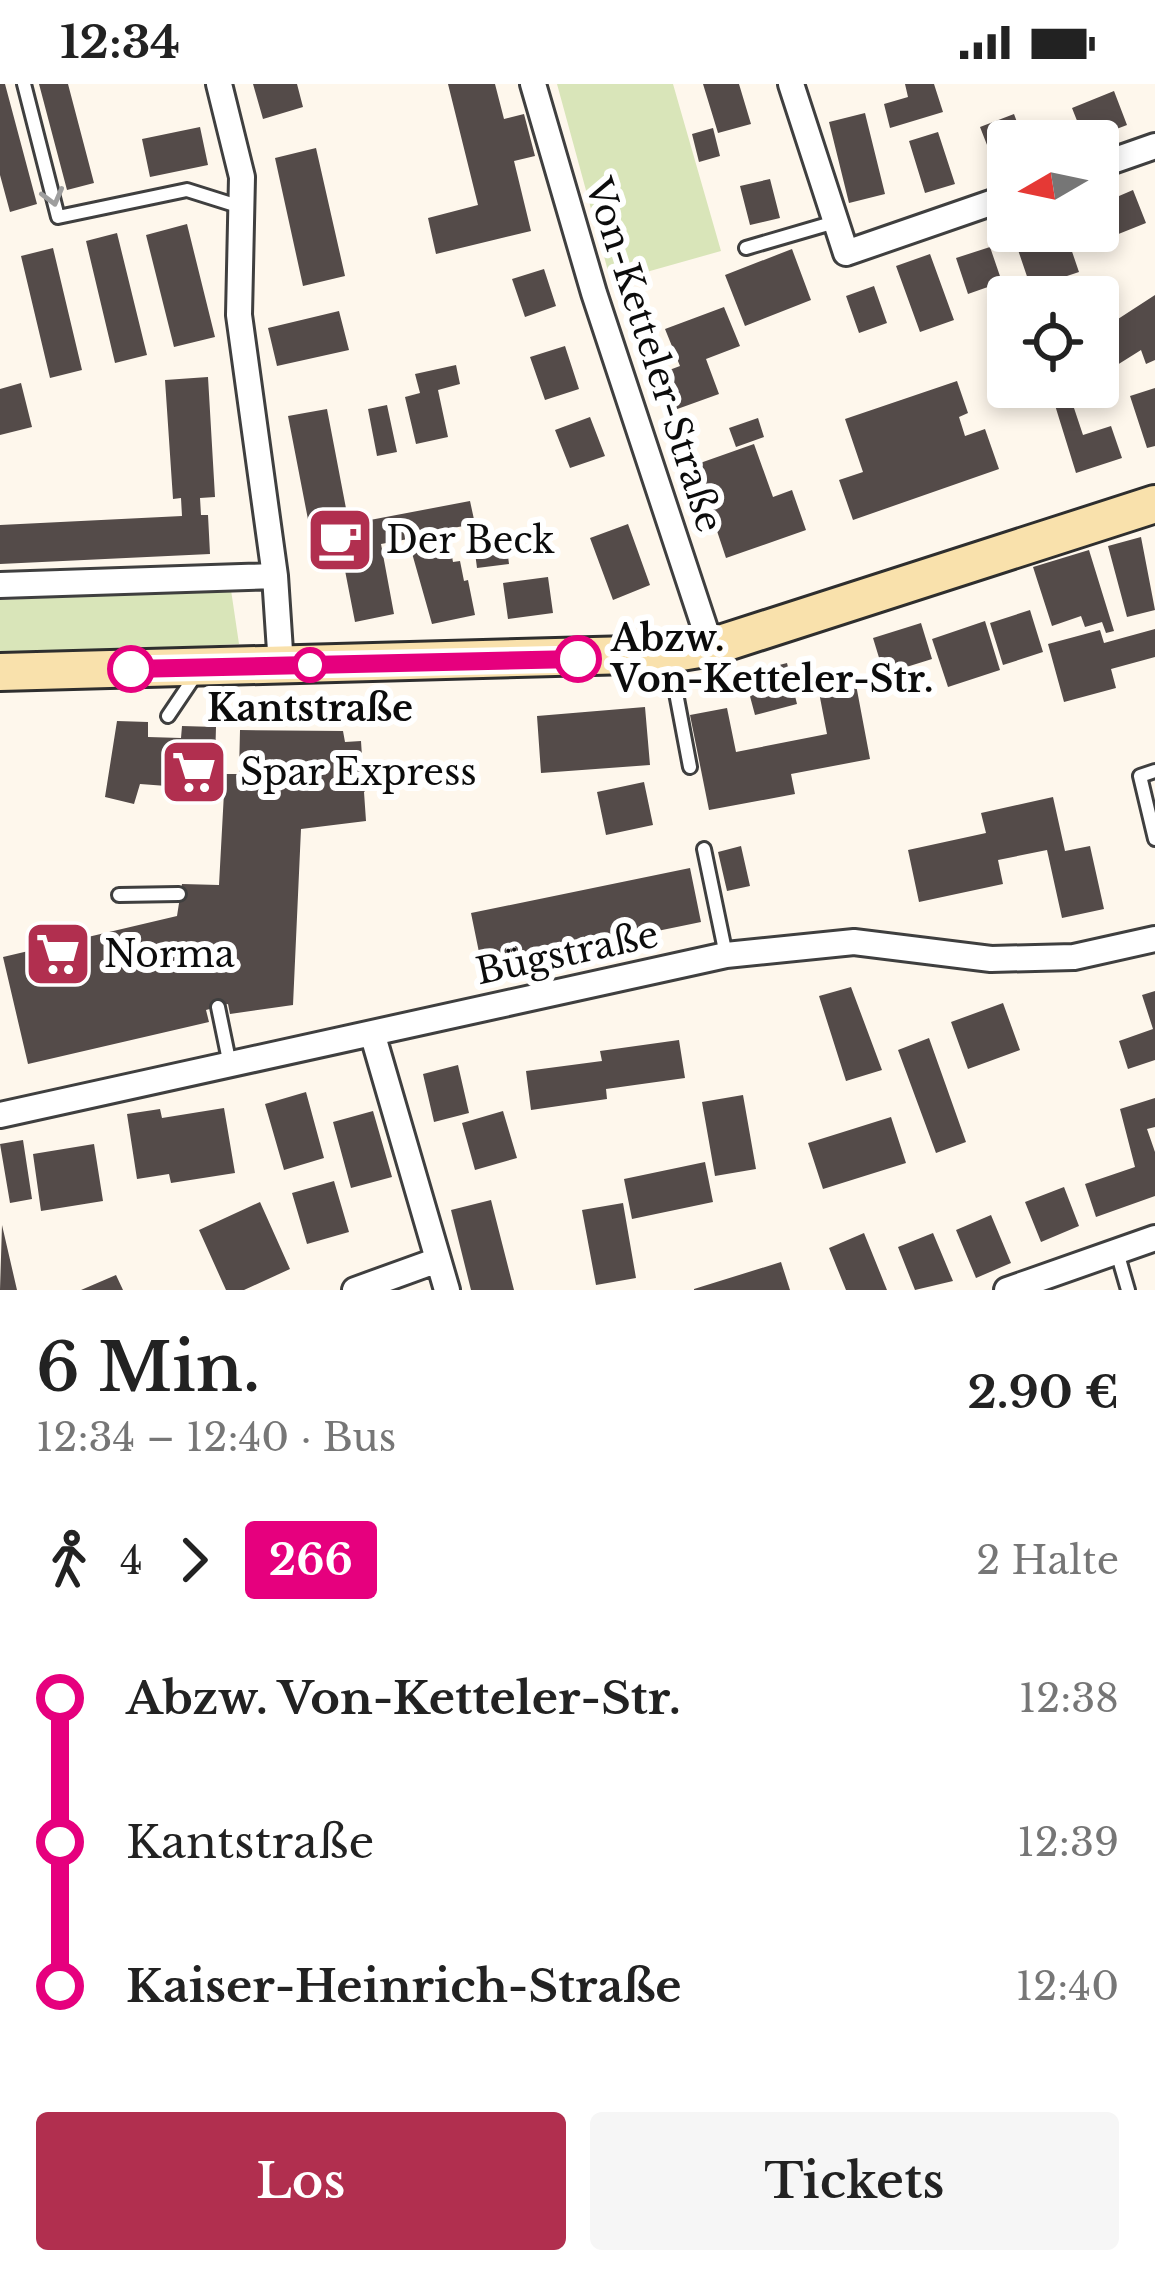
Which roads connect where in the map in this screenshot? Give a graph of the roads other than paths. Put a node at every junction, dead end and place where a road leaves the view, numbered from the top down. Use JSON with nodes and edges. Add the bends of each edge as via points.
{"nodes":[{"id":1,"x":24,"y":84,"type":"edge"},
{"id":2,"x":219,"y":84,"type":"edge"},
{"id":3,"x":533,"y":84,"type":"edge"},
{"id":4,"x":791,"y":84,"type":"edge"},
{"id":5,"x":1155,"y":146,"type":"edge"},
{"id":6,"x":1119,"y":159,"type":"edge"},
{"id":7,"x":987,"y":204,"type":"edge"},
{"id":8,"x":241,"y":207,"type":"junction"},
{"id":9,"x":835,"y":222,"type":"junction"},
{"id":10,"x":746,"y":248,"type":"dead end"},
{"id":11,"x":1155,"y":504,"type":"edge"},
{"id":12,"x":275,"y":576,"type":"junction"},
{"id":13,"x":0,"y":585,"type":"edge"},
{"id":14,"x":711,"y":647,"type":"junction"},
{"id":15,"x":669,"y":654,"type":"junction"},
{"id":16,"x":281,"y":666,"type":"junction"},
{"id":17,"x":200,"y":668,"type":"junction"},
{"id":18,"x":0,"y":672,"type":"edge"},
{"id":19,"x":168,"y":716,"type":"dead end"},
{"id":20,"x":690,"y":767,"type":"dead end"},
{"id":21,"x":1155,"y":772,"type":"edge"},
{"id":22,"x":1155,"y":838,"type":"edge"},
{"id":23,"x":704,"y":849,"type":"dead end"},
{"id":24,"x":179,"y":894,"type":"dead end"},
{"id":25,"x":119,"y":896,"type":"dead end"},
{"id":26,"x":1155,"y":939,"type":"edge"},
{"id":27,"x":726,"y":956,"type":"junction"},
{"id":28,"x":218,"y":1007,"type":"dead end"},
{"id":29,"x":373,"y":1036,"type":"junction"},
{"id":30,"x":230,"y":1066,"type":"junction"},
{"id":31,"x":0,"y":1115,"type":"edge"},
{"id":32,"x":1155,"y":1238,"type":"edge"},
{"id":33,"x":1117,"y":1252,"type":"junction"},
{"id":34,"x":438,"y":1260,"type":"junction"},
{"id":35,"x":356,"y":1290,"type":"edge"},
{"id":36,"x":447,"y":1290,"type":"edge"},
{"id":37,"x":1007,"y":1290,"type":"edge"},
{"id":38,"x":1128,"y":1290,"type":"edge"}],
"edges":[{"from":1,"to":8,"type":"lane","one_way":true,"via":[[58,217],[187,190]]},
{"from":2,"to":8,"type":"street","via":[[242,177]]},
{"from":3,"to":14,"type":"street","name":"Von-Ketteler-Straße"},
{"from":4,"to":9,"type":"street"},
{"from":5,"to":6,"type":"street"},
{"from":7,"to":9,"type":"street","via":[[846,254]]},
{"from":8,"to":12,"type":"street","via":[[239,315]]},
{"from":9,"to":10,"type":"lane"},
{"from":11,"to":14,"type":"main road"},
{"from":12,"to":13,"type":"street"},
{"from":12,"to":16,"type":"street"},
{"from":14,"to":15,"type":"main road"},
{"from":15,"to":16,"type":"main road"},
{"from":15,"to":20,"type":"lane"},
{"from":16,"to":17,"type":"main road"},
{"from":17,"to":18,"type":"main road"},
{"from":17,"to":19,"type":"lane"},
{"from":21,"to":22,"type":"lane","via":[[1140,776]]},
{"from":23,"to":27,"type":"lane"},
{"from":24,"to":25,"type":"lane"},
{"from":26,"to":27,"type":"street","name":"Bügstraße","via":[[1074,957],[991,959],[854,942]]},
{"from":27,"to":29,"type":"street","name":"Bügstraße"},
{"from":28,"to":30,"type":"lane"},
{"from":29,"to":30,"type":"street","name":"Bügstraße"},
{"from":29,"to":34,"type":"street"},
{"from":30,"to":31,"type":"street","name":"Bügstraße"},
{"from":32,"to":33,"type":"street"},
{"from":33,"to":37,"type":"street"},
{"from":33,"to":38,"type":"lane"},
{"from":34,"to":35,"type":"street"},
{"from":34,"to":36,"type":"street"}]}
